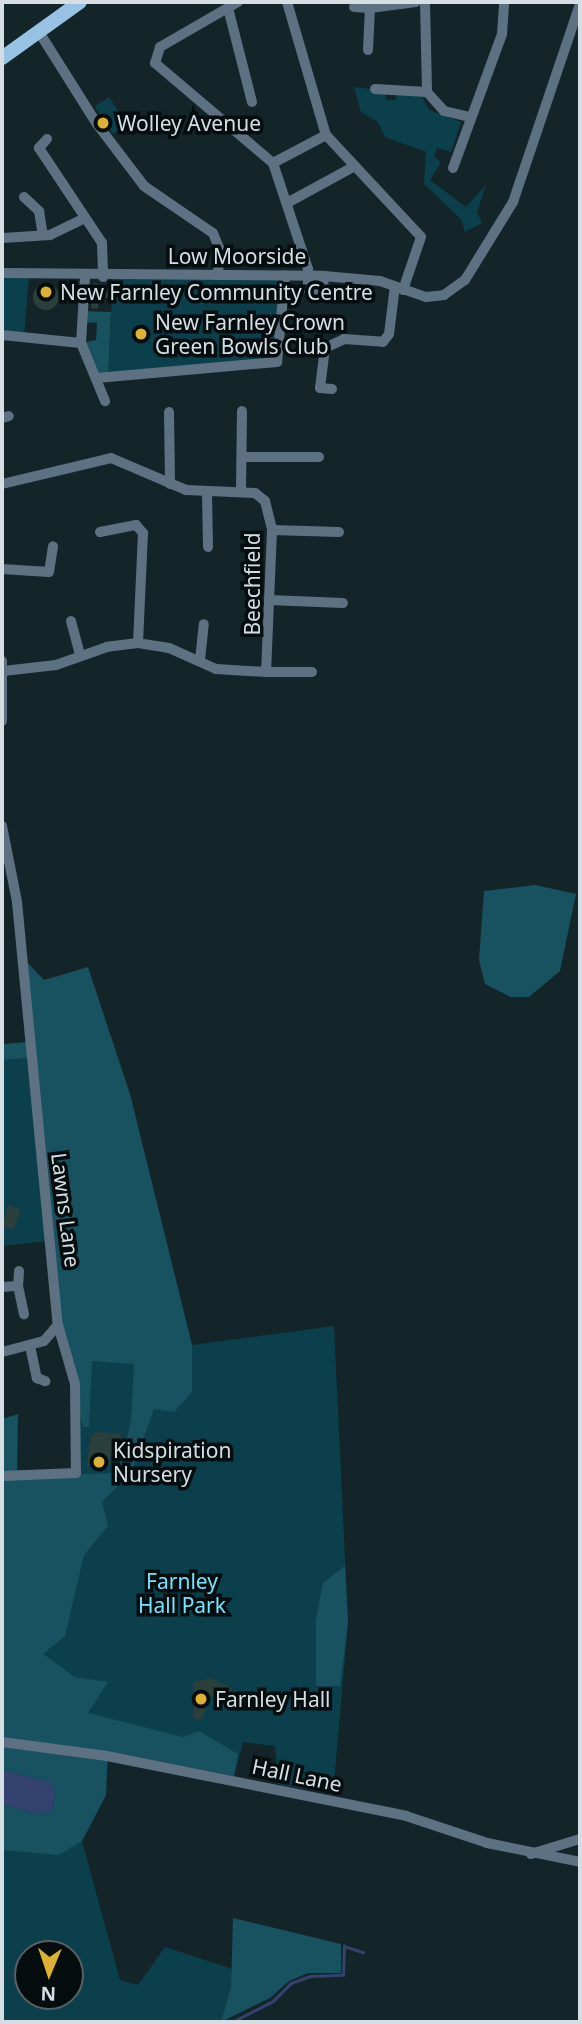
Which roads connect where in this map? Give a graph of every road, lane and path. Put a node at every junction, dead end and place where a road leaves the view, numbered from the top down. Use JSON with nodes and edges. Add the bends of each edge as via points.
{"nodes":[{"id":1,"x":80,"y":2,"type":"edge"},
{"id":2,"x":287,"y":2,"type":"edge"},
{"id":3,"x":416,"y":2,"type":"edge"},
{"id":4,"x":425,"y":2,"type":"edge"},
{"id":5,"x":504,"y":2,"type":"edge"},
{"id":6,"x":580,"y":4,"type":"edge"},
{"id":7,"x":233,"y":5,"type":"edge"},
{"id":8,"x":354,"y":7,"type":"dead end"},
{"id":9,"x":370,"y":8,"type":"junction"},
{"id":10,"x":38,"y":32,"type":"junction"},
{"id":11,"x":372,"y":43,"type":"dead end"},
{"id":12,"x":2,"y":58,"type":"edge"},
{"id":13,"x":376,"y":89,"type":"dead end"},
{"id":14,"x":427,"y":92,"type":"junction"},
{"id":15,"x":252,"y":102,"type":"dead end"},
{"id":16,"x":470,"y":117,"type":"junction"},
{"id":17,"x":326,"y":135,"type":"junction"},
{"id":18,"x":47,"y":139,"type":"dead end"},
{"id":19,"x":273,"y":163,"type":"junction"},
{"id":20,"x":353,"y":167,"type":"junction"},
{"id":21,"x":453,"y":168,"type":"dead end"},
{"id":22,"x":24,"y":197,"type":"dead end"},
{"id":23,"x":287,"y":203,"type":"junction"},
{"id":24,"x":85,"y":218,"type":"junction"},
{"id":25,"x":43,"y":235,"type":"junction"},
{"id":26,"x":3,"y":237,"type":"edge"},
{"id":27,"x":2,"y":273,"type":"edge"},
{"id":28,"x":218,"y":275,"type":"junction"},
{"id":29,"x":285,"y":275,"type":"junction"},
{"id":30,"x":309,"y":275,"type":"junction"},
{"id":31,"x":85,"y":277,"type":"junction"},
{"id":32,"x":103,"y":277,"type":"junction"},
{"id":33,"x":399,"y":288,"type":"junction"},
{"id":34,"x":2,"y":335,"type":"edge"},
{"id":35,"x":81,"y":342,"type":"junction"},
{"id":36,"x":97,"y":378,"type":"junction"},
{"id":37,"x":332,"y":389,"type":"dead end"},
{"id":38,"x":105,"y":401,"type":"dead end"},
{"id":39,"x":242,"y":411,"type":"dead end"},
{"id":40,"x":169,"y":412,"type":"dead end"},
{"id":41,"x":242,"y":457,"type":"junction"},
{"id":42,"x":319,"y":457,"type":"dead end"},
{"id":43,"x":2,"y":482,"type":"edge"},
{"id":44,"x":170,"y":484,"type":"junction"},
{"id":45,"x":241,"y":491,"type":"junction"},
{"id":46,"x":207,"y":494,"type":"junction"},
{"id":47,"x":272,"y":530,"type":"junction"},
{"id":48,"x":100,"y":532,"type":"dead end"},
{"id":49,"x":340,"y":532,"type":"dead end"},
{"id":50,"x":53,"y":546,"type":"dead end"},
{"id":51,"x":208,"y":547,"type":"dead end"},
{"id":52,"x":2,"y":569,"type":"edge"},
{"id":53,"x":49,"y":572,"type":"junction"},
{"id":54,"x":60,"y":578,"type":"dead end"},
{"id":55,"x":269,"y":600,"type":"junction"},
{"id":56,"x":344,"y":603,"type":"dead end"},
{"id":57,"x":71,"y":621,"type":"dead end"},
{"id":58,"x":204,"y":624,"type":"dead end"},
{"id":59,"x":138,"y":643,"type":"junction"},
{"id":60,"x":80,"y":654,"type":"junction"},
{"id":61,"x":200,"y":660,"type":"junction"},
{"id":62,"x":2,"y":666,"type":"edge"},
{"id":63,"x":266,"y":672,"type":"junction"},
{"id":64,"x":312,"y":672,"type":"dead end"},
{"id":65,"x":2,"y":721,"type":"edge"},
{"id":66,"x":2,"y":826,"type":"edge"},
{"id":67,"x":19,"y":1271,"type":"dead end"},
{"id":68,"x":18,"y":1286,"type":"junction"},
{"id":69,"x":2,"y":1287,"type":"edge"},
{"id":70,"x":24,"y":1314,"type":"dead end"},
{"id":71,"x":58,"y":1325,"type":"junction"},
{"id":72,"x":30,"y":1346,"type":"junction"},
{"id":73,"x":2,"y":1352,"type":"edge"},
{"id":74,"x":37,"y":1380,"type":"dead end"},
{"id":75,"x":2,"y":1476,"type":"edge"},
{"id":76,"x":2,"y":1742,"type":"edge"},
{"id":77,"x":580,"y":1839,"type":"edge"},
{"id":78,"x":531,"y":1854,"type":"junction"},
{"id":79,"x":580,"y":1861,"type":"edge"}],
"edges":[{"from":1,"to":10,"type":"main road"},
{"from":2,"to":17,"type":"street"},
{"from":3,"to":9,"type":"street"},
{"from":4,"to":14,"type":"street"},
{"from":5,"to":16,"type":"street","via":[[502,34]]},
{"from":6,"to":33,"type":"street","name":"Low Moorside","via":[[513,202],[465,280],[444,295],[426,297]]},
{"from":7,"to":15,"type":"street"},
{"from":7,"to":19,"type":"street","via":[[156,52],[157,67]]},
{"from":8,"to":9,"type":"street"},
{"from":9,"to":11,"type":"street"},
{"from":10,"to":12,"type":"main road"},
{"from":10,"to":28,"type":"street","via":[[144,186],[213,233],[220,250]]},
{"from":13,"to":14,"type":"street"},
{"from":14,"to":16,"type":"street","via":[[444,111]]},
{"from":16,"to":21,"type":"street"},
{"from":17,"to":19,"type":"street"},
{"from":17,"to":20,"type":"street"},
{"from":18,"to":24,"type":"street","via":[[39,148]]},
{"from":19,"to":23,"type":"street"},
{"from":20,"to":23,"type":"street"},
{"from":20,"to":33,"type":"street","via":[[421,237]]},
{"from":22,"to":25,"type":"street","via":[[39,211]]},
{"from":23,"to":30,"type":"street"},
{"from":24,"to":25,"type":"street"},
{"from":24,"to":32,"type":"street","via":[[102,243]]},
{"from":25,"to":26,"type":"street"},
{"from":27,"to":31,"type":"street","name":"Low Moorside"},
{"from":28,"to":29,"type":"street","name":"Low Moorside"},
{"from":28,"to":32,"type":"street","name":"Low Moorside"},
{"from":29,"to":30,"type":"street","name":"Low Moorside"},
{"from":29,"to":36,"type":"street","via":[[277,362]]},
{"from":30,"to":33,"type":"street","name":"Low Moorside"},
{"from":31,"to":32,"type":"street","name":"Low Moorside"},
{"from":31,"to":35,"type":"street"},
{"from":33,"to":37,"type":"street","via":[[383,342],[344,339],[325,348],[320,388]]},
{"from":34,"to":35,"type":"street"},
{"from":35,"to":36,"type":"street"},
{"from":36,"to":38,"type":"street"},
{"from":39,"to":41,"type":"street"},
{"from":40,"to":44,"type":"street"},
{"from":41,"to":42,"type":"street"},
{"from":41,"to":45,"type":"street"},
{"from":43,"to":44,"type":"street","via":[[111,458]]},
{"from":44,"to":46,"type":"street"},
{"from":45,"to":46,"type":"street"},
{"from":45,"to":47,"type":"street","name":"Beechfield","via":[[265,501]]},
{"from":46,"to":51,"type":"street"},
{"from":47,"to":49,"type":"street"},
{"from":47,"to":55,"type":"street","name":"Beechfield"},
{"from":48,"to":59,"type":"street","via":[[136,525],[143,533]]},
{"from":50,"to":53,"type":"street"},
{"from":52,"to":53,"type":"street"},
{"from":53,"to":54,"type":"street"},
{"from":55,"to":56,"type":"street"},
{"from":55,"to":63,"type":"street","name":"Beechfield"},
{"from":57,"to":60,"type":"street"},
{"from":58,"to":61,"type":"street"},
{"from":59,"to":60,"type":"street"},
{"from":59,"to":61,"type":"street"},
{"from":60,"to":62,"type":"street","via":[[56,665]]},
{"from":61,"to":63,"type":"street","via":[[216,669]]},
{"from":62,"to":65,"type":"street"},
{"from":63,"to":64,"type":"street"},
{"from":66,"to":71,"type":"street","name":"Lawns Lane","via":[[17,902]]},
{"from":67,"to":68,"type":"street"},
{"from":68,"to":69,"type":"street"},
{"from":68,"to":70,"type":"street"},
{"from":71,"to":72,"type":"street","via":[[53,1335]]},
{"from":71,"to":75,"type":"street","name":"Lawns Lane","via":[[75,1384],[76,1473]]},
{"from":72,"to":73,"type":"street"},
{"from":72,"to":74,"type":"street"},
{"from":76,"to":78,"type":"street","name":"Hall Lane","via":[[107,1756],[406,1816]]},
{"from":77,"to":78,"type":"street"},
{"from":78,"to":79,"type":"street","name":"Hall Lane"}]}
